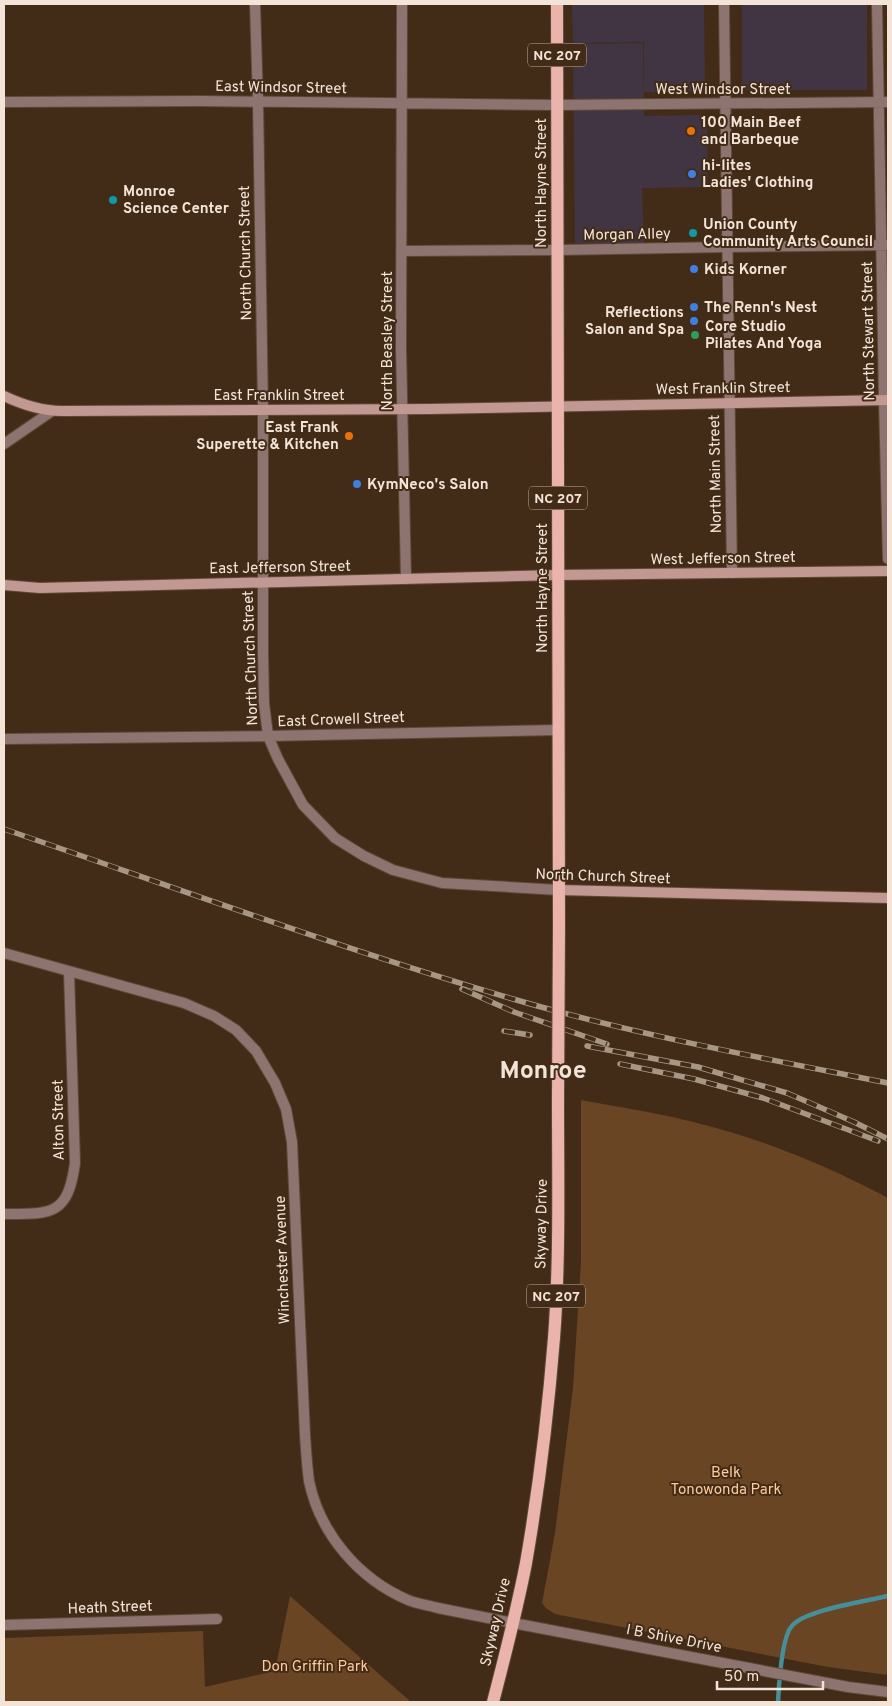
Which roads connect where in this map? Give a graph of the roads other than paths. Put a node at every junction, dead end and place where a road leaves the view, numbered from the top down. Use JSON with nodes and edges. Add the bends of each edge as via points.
{"nodes":[{"id":1,"x":255,"y":4,"type":"edge"},
{"id":2,"x":402,"y":4,"type":"edge"},
{"id":3,"x":557,"y":4,"type":"edge"},
{"id":4,"x":724,"y":4,"type":"edge"},
{"id":5,"x":877,"y":4,"type":"edge"},
{"id":6,"x":4,"y":102,"type":"edge"},
{"id":7,"x":258,"y":102,"type":"junction"},
{"id":8,"x":884,"y":102,"type":"edge"},
{"id":9,"x":403,"y":104,"type":"junction"},
{"id":10,"x":725,"y":104,"type":"junction"},
{"id":11,"x":557,"y":105,"type":"junction"},
{"id":12,"x":885,"y":245,"type":"edge"},
{"id":13,"x":727,"y":247,"type":"junction"},
{"id":14,"x":558,"y":250,"type":"junction"},
{"id":15,"x":402,"y":251,"type":"junction"},
{"id":16,"x":4,"y":396,"type":"edge"},
{"id":17,"x":886,"y":400,"type":"edge"},
{"id":18,"x":729,"y":403,"type":"junction"},
{"id":19,"x":558,"y":406,"type":"junction"},
{"id":20,"x":263,"y":409,"type":"junction"},
{"id":21,"x":402,"y":409,"type":"junction"},
{"id":22,"x":52,"y":411,"type":"junction"},
{"id":23,"x":4,"y":444,"type":"edge"},
{"id":24,"x":888,"y":558,"type":"edge"},
{"id":25,"x":888,"y":571,"type":"edge"},
{"id":26,"x":732,"y":573,"type":"junction"},
{"id":27,"x":558,"y":575,"type":"junction"},
{"id":28,"x":406,"y":579,"type":"junction"},
{"id":29,"x":263,"y":583,"type":"junction"},
{"id":30,"x":4,"y":585,"type":"edge"},
{"id":31,"x":558,"y":730,"type":"junction"},
{"id":32,"x":268,"y":736,"type":"junction"},
{"id":33,"x":4,"y":739,"type":"edge"},
{"id":34,"x":558,"y":890,"type":"junction"},
{"id":35,"x":888,"y":898,"type":"edge"},
{"id":36,"x":4,"y":953,"type":"edge"},
{"id":37,"x":69,"y":972,"type":"junction"},
{"id":38,"x":4,"y":1214,"type":"edge"},
{"id":39,"x":217,"y":1619,"type":"dead end"},
{"id":40,"x":513,"y":1622,"type":"junction"},
{"id":41,"x":4,"y":1625,"type":"edge"},
{"id":42,"x":888,"y":1692,"type":"edge"},
{"id":43,"x":493,"y":1702,"type":"edge"}],
"edges":[{"from":1,"to":7,"type":"street","name":"North Church Street"},
{"from":2,"to":9,"type":"street","name":"North Beasley Street"},
{"from":3,"to":11,"type":"main road","number":"NC 207"},
{"from":4,"to":10,"type":"street","name":"North Main Street"},
{"from":5,"to":8,"type":"street","name":"North Stewart Street"},
{"from":6,"to":7,"type":"street","name":"East Windsor Street"},
{"from":7,"to":9,"type":"street","name":"East Windsor Street"},
{"from":7,"to":20,"type":"street","name":"North Church Street"},
{"from":8,"to":10,"type":"street","name":"West Windsor Street"},
{"from":8,"to":12,"type":"street","name":"North Stewart Street"},
{"from":9,"to":11,"type":"street","name":"East Windsor Street"},
{"from":9,"to":15,"type":"street","name":"North Beasley Street"},
{"from":10,"to":11,"type":"street","name":"West Windsor Street"},
{"from":10,"to":13,"type":"street","name":"North Main Street"},
{"from":11,"to":14,"type":"main road","name":"North Hayne Street","number":"NC 207"},
{"from":12,"to":13,"type":"street","name":"Morgan Alley"},
{"from":12,"to":17,"type":"street","name":"North Stewart Street"},
{"from":13,"to":14,"type":"street","name":"Morgan Alley"},
{"from":13,"to":18,"type":"street","name":"North Main Street"},
{"from":14,"to":15,"type":"street","name":"Morgan Alley"},
{"from":14,"to":19,"type":"main road","name":"North Hayne Street","number":"NC 207"},
{"from":15,"to":21,"type":"street","name":"North Beasley Street"},
{"from":16,"to":22,"type":"main road","name":"East Franklin Street"},
{"from":17,"to":18,"type":"main road","name":"West Franklin Street"},
{"from":17,"to":24,"type":"street","name":"North Stewart Street"},
{"from":18,"to":19,"type":"main road","name":"West Franklin Street"},
{"from":18,"to":26,"type":"street","name":"North Main Street"},
{"from":19,"to":21,"type":"main road","name":"East Franklin Street"},
{"from":19,"to":27,"type":"main road","name":"North Hayne Street","number":"NC 207"},
{"from":20,"to":21,"type":"main road","name":"East Franklin Street"},
{"from":20,"to":22,"type":"main road","name":"East Franklin Street"},
{"from":20,"to":29,"type":"street","name":"North Church Street"},
{"from":21,"to":28,"type":"street","name":"North Beasley Street"},
{"from":22,"to":23,"type":"street"},
{"from":25,"to":26,"type":"main road","name":"West Jefferson Street"},
{"from":26,"to":27,"type":"main road","name":"West Jefferson Street"},
{"from":27,"to":28,"type":"main road","name":"East Jefferson Street"},
{"from":27,"to":31,"type":"main road","name":"North Hayne Street","number":"NC 207"},
{"from":28,"to":29,"type":"main road","name":"East Jefferson Street"},
{"from":29,"to":30,"type":"main road","name":"East Jefferson Street","via":[[40,588]]},
{"from":29,"to":32,"type":"street","name":"North Church Street","via":[[264,703]]},
{"from":31,"to":32,"type":"street","name":"East Crowell Street"},
{"from":31,"to":34,"type":"main road","name":"North Hayne Street","number":"NC 207"},
{"from":32,"to":33,"type":"street","name":"East Crowell Street"},
{"from":32,"to":34,"type":"street","name":"North Church Street","via":[[304,805],[335,838],[364,856],[393,870],[442,883]]},
{"from":34,"to":35,"type":"main road","name":"North Church Street"},
{"from":34,"to":40,"type":"main road","name":"Skyway Drive","number":"NC 207","bridge":true,"via":[[558,1211],[554,1337],[535,1507]]},
{"from":36,"to":37,"type":"street","name":"Winchester Avenue"},
{"from":37,"to":38,"type":"street","name":"Alton Street","via":[[75,1163],[72,1182],[62,1204],[47,1212]]},
{"from":37,"to":40,"type":"street","name":"Winchester Avenue","via":[[184,1003],[236,1030],[256,1051],[286,1110],[292,1142],[305,1435],[310,1481],[325,1526],[358,1567],[410,1601]]},
{"from":39,"to":41,"type":"street","name":"Heath Street"},
{"from":40,"to":42,"type":"street","name":"I B Shive Drive"},
{"from":40,"to":43,"type":"main road","name":"Skyway Drive","number":"NC 207"}]}
